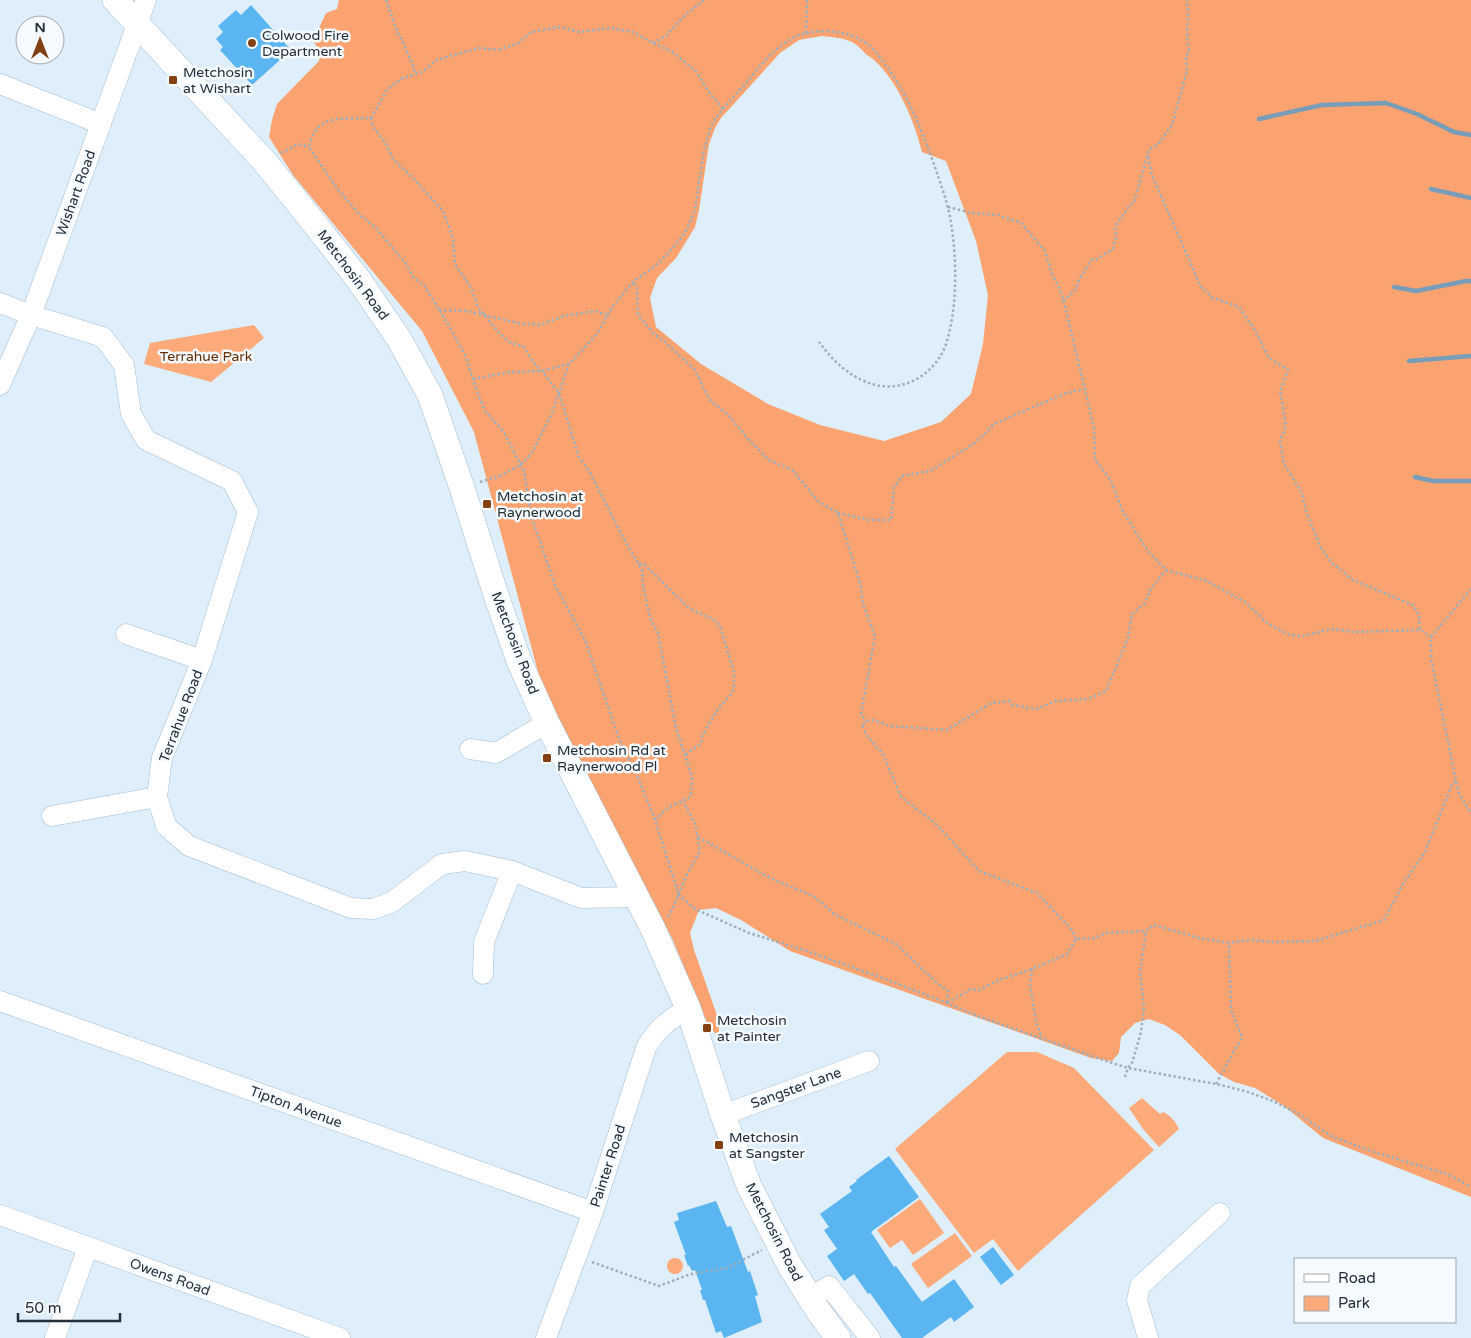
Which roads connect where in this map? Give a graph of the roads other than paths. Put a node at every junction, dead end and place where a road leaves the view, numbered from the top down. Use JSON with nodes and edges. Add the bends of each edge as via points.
{"nodes":[{"id":1,"x":115,"y":0,"type":"edge"},
{"id":2,"x":146,"y":0,"type":"edge"},
{"id":3,"x":138,"y":25,"type":"junction"},
{"id":4,"x":0,"y":84,"type":"edge"},
{"id":5,"x":101,"y":124,"type":"junction"},
{"id":6,"x":0,"y":303,"type":"edge"},
{"id":7,"x":31,"y":314,"type":"junction"},
{"id":8,"x":0,"y":385,"type":"edge"},
{"id":9,"x":126,"y":634,"type":"dead end"},
{"id":10,"x":202,"y":660,"type":"junction"},
{"id":11,"x":547,"y":723,"type":"junction"},
{"id":12,"x":470,"y":749,"type":"dead end"},
{"id":13,"x":157,"y":797,"type":"junction"},
{"id":14,"x":52,"y":816,"type":"dead end"},
{"id":15,"x":512,"y":871,"type":"junction"},
{"id":16,"x":637,"y":897,"type":"junction"},
{"id":17,"x":483,"y":974,"type":"dead end"},
{"id":18,"x":0,"y":1002,"type":"edge"},
{"id":19,"x":688,"y":1008,"type":"junction"},
{"id":20,"x":869,"y":1061,"type":"dead end"},
{"id":21,"x":723,"y":1115,"type":"junction"},
{"id":22,"x":593,"y":1212,"type":"junction"},
{"id":23,"x":1220,"y":1213,"type":"dead end"},
{"id":24,"x":0,"y":1215,"type":"edge"},
{"id":25,"x":88,"y":1247,"type":"junction"},
{"id":26,"x":810,"y":1298,"type":"junction"},
{"id":27,"x":301,"y":1331,"type":"edge"},
{"id":28,"x":55,"y":1338,"type":"edge"},
{"id":29,"x":340,"y":1338,"type":"edge"},
{"id":30,"x":546,"y":1338,"type":"edge"},
{"id":31,"x":838,"y":1338,"type":"edge"},
{"id":32,"x":870,"y":1338,"type":"edge"},
{"id":33,"x":1148,"y":1338,"type":"edge"}],
"edges":[{"from":1,"to":3,"type":"main road","name":"Metchosin Road"},
{"from":2,"to":3,"type":"street","name":"Wishart Road"},
{"from":3,"to":5,"type":"street","name":"Wishart Road"},
{"from":3,"to":11,"type":"main road","name":"Metchosin Road","via":[[264,161],[358,279],[399,339],[430,395],[519,661]]},
{"from":4,"to":5,"type":"street"},
{"from":5,"to":7,"type":"street","name":"Wishart Road"},
{"from":6,"to":7,"type":"street","name":"Terrahue Road"},
{"from":7,"to":8,"type":"street","name":"Wishart Road"},
{"from":7,"to":10,"type":"street","name":"Terrahue Road","via":[[103,337],[124,365],[131,414],[146,440],[232,481],[248,512]]},
{"from":9,"to":10,"type":"street"},
{"from":10,"to":13,"type":"street","name":"Terrahue Road","via":[[162,758]]},
{"from":11,"to":12,"type":"street","via":[[496,752]]},
{"from":11,"to":16,"type":"main road","name":"Metchosin Road"},
{"from":13,"to":14,"type":"street"},
{"from":13,"to":15,"type":"street","name":"Terrahue Road","via":[[166,826],[188,846],[351,908],[373,909],[392,902],[442,864],[465,861]]},
{"from":15,"to":16,"type":"street","name":"Terrahue Road","via":[[582,898]]},
{"from":15,"to":17,"type":"street","via":[[484,942]]},
{"from":16,"to":19,"type":"main road","name":"Metchosin Road"},
{"from":18,"to":22,"type":"street","name":"Tipton Avenue"},
{"from":19,"to":21,"type":"main road","name":"Metchosin Road"},
{"from":19,"to":22,"type":"street","name":"Painter Road","via":[[653,1034],[646,1048]]},
{"from":20,"to":21,"type":"street","name":"Sangster Lane"},
{"from":21,"to":26,"type":"main road","name":"Metchosin Road","via":[[749,1186]]},
{"from":22,"to":30,"type":"street","name":"Painter Road"},
{"from":23,"to":33,"type":"street","via":[[1140,1286],[1137,1300]]},
{"from":24,"to":25,"type":"street","name":"Owens Road"},
{"from":25,"to":27,"type":"street","name":"Owens Road"},
{"from":25,"to":28,"type":"street"},
{"from":26,"to":31,"type":"main road","name":"Metchosin Road"},
{"from":26,"to":32,"type":"street","via":[[829,1286]]},
{"from":27,"to":29,"type":"street","name":"Owens Road"}]}
